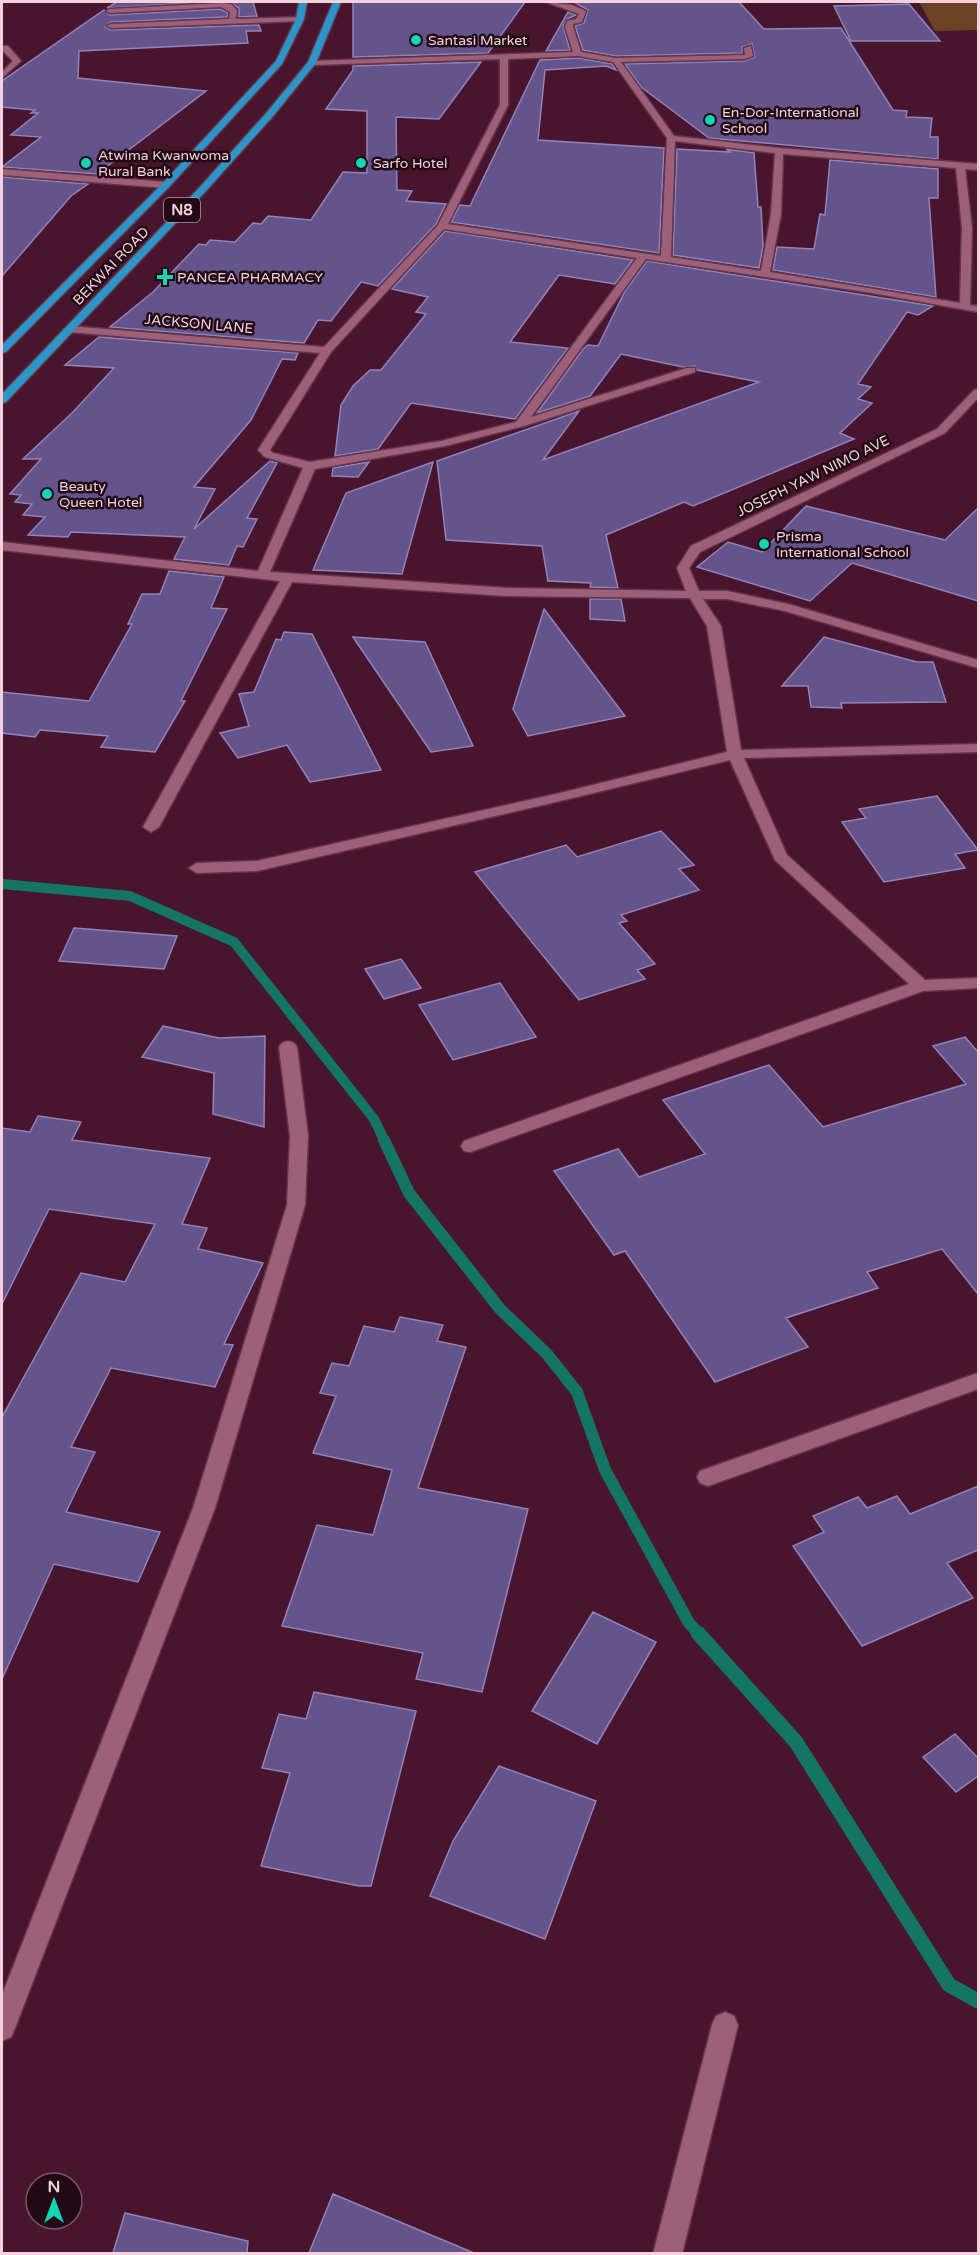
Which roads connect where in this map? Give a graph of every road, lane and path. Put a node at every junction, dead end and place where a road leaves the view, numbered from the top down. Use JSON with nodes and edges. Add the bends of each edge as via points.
{"nodes":[{"id":1,"x":303,"y":2,"type":"edge"},
{"id":2,"x":337,"y":2,"type":"edge"},
{"id":3,"x":550,"y":2,"type":"edge"},
{"id":4,"x":110,"y":12,"type":"dead end"},
{"id":5,"x":300,"y":19,"type":"junction"},
{"id":6,"x":274,"y":20,"type":"junction"},
{"id":7,"x":232,"y":21,"type":"junction"},
{"id":8,"x":111,"y":26,"type":"dead end"},
{"id":9,"x":222,"y":37,"type":"dead end"},
{"id":10,"x":2,"y":48,"type":"edge"},
{"id":11,"x":748,"y":48,"type":"dead end"},
{"id":12,"x":578,"y":54,"type":"junction"},
{"id":13,"x":504,"y":57,"type":"junction"},
{"id":14,"x":616,"y":60,"type":"junction"},
{"id":15,"x":312,"y":63,"type":"junction"},
{"id":16,"x":2,"y":76,"type":"edge"},
{"id":17,"x":671,"y":138,"type":"junction"},
{"id":18,"x":779,"y":151,"type":"junction"},
{"id":19,"x":960,"y":165,"type":"junction"},
{"id":20,"x":978,"y":166,"type":"edge"},
{"id":21,"x":2,"y":172,"type":"edge"},
{"id":22,"x":166,"y":185,"type":"junction"},
{"id":23,"x":442,"y":226,"type":"junction"},
{"id":24,"x":643,"y":257,"type":"junction"},
{"id":25,"x":666,"y":261,"type":"junction"},
{"id":26,"x":765,"y":275,"type":"junction"},
{"id":27,"x":965,"y":305,"type":"junction"},
{"id":28,"x":978,"y":309,"type":"edge"},
{"id":29,"x":69,"y":329,"type":"junction"},
{"id":30,"x":2,"y":350,"type":"edge"},
{"id":31,"x":327,"y":350,"type":"junction"},
{"id":32,"x":691,"y":370,"type":"dead end"},
{"id":33,"x":978,"y":392,"type":"edge"},
{"id":34,"x":2,"y":400,"type":"edge"},
{"id":35,"x":520,"y":424,"type":"junction"},
{"id":36,"x":310,"y":466,"type":"junction"},
{"id":37,"x":2,"y":546,"type":"edge"},
{"id":38,"x":262,"y":576,"type":"junction"},
{"id":39,"x":288,"y":578,"type":"junction"},
{"id":40,"x":694,"y":595,"type":"junction"},
{"id":41,"x":978,"y":664,"type":"edge"},
{"id":42,"x":978,"y":748,"type":"edge"},
{"id":43,"x":735,"y":754,"type":"junction"},
{"id":44,"x":151,"y":827,"type":"dead end"},
{"id":45,"x":197,"y":868,"type":"dead end"},
{"id":46,"x":978,"y":983,"type":"edge"},
{"id":47,"x":921,"y":986,"type":"junction"},
{"id":48,"x":288,"y":1047,"type":"dead end"},
{"id":49,"x":470,"y":1146,"type":"dead end"},
{"id":50,"x":978,"y":1381,"type":"edge"},
{"id":51,"x":708,"y":1477,"type":"dead end"},
{"id":52,"x":725,"y":2025,"type":"dead end"},
{"id":53,"x":2,"y":2028,"type":"edge"},
{"id":54,"x":667,"y":2253,"type":"edge"}],
"edges":[{"from":1,"to":5,"type":"highway","name":"BEKWAI ROAD","number":"N8"},
{"from":2,"to":15,"type":"highway","name":"BEKWAI ROAD","number":"N8"},
{"from":3,"to":12,"type":"street","via":[[583,13],[569,27]]},
{"from":4,"to":7,"type":"street","via":[[221,5],[234,12]]},
{"from":5,"to":6,"type":"street"},
{"from":5,"to":22,"type":"highway","name":"BEKWAI ROAD","number":"N8","via":[[279,62]]},
{"from":6,"to":7,"type":"street"},
{"from":6,"to":9,"type":"street","via":[[220,25]]},
{"from":7,"to":8,"type":"street"},
{"from":10,"to":16,"type":"street","via":[[17,61]]},
{"from":11,"to":14,"type":"street","via":[[750,56],[745,57]]},
{"from":12,"to":13,"type":"street"},
{"from":12,"to":14,"type":"street"},
{"from":13,"to":15,"type":"street"},
{"from":13,"to":23,"type":"street","via":[[504,105]]},
{"from":14,"to":17,"type":"street"},
{"from":15,"to":29,"type":"highway","name":"BEKWAI ROAD","number":"N8","via":[[203,189]]},
{"from":17,"to":18,"type":"street"},
{"from":17,"to":25,"type":"street"},
{"from":18,"to":19,"type":"street"},
{"from":18,"to":26,"type":"street","via":[[776,214]]},
{"from":19,"to":20,"type":"street"},
{"from":19,"to":27,"type":"street","via":[[967,228]]},
{"from":21,"to":22,"type":"street"},
{"from":22,"to":30,"type":"highway","name":"BEKWAI ROAD","number":"N8"},
{"from":23,"to":24,"type":"street"},
{"from":23,"to":31,"type":"street"},
{"from":24,"to":25,"type":"street"},
{"from":24,"to":35,"type":"street"},
{"from":25,"to":26,"type":"street"},
{"from":26,"to":27,"type":"street"},
{"from":27,"to":28,"type":"street"},
{"from":29,"to":31,"type":"street","name":"JACKSON LANE"},
{"from":29,"to":34,"type":"highway","name":"BEKWAI ROAD","number":"N8"},
{"from":31,"to":36,"type":"street","via":[[264,450],[269,455]]},
{"from":32,"to":35,"type":"street"},
{"from":33,"to":40,"type":"street","name":"JOSEPH YAW NIMO AVE","via":[[941,431],[695,549],[683,568]]},
{"from":35,"to":36,"type":"street","via":[[441,444]]},
{"from":36,"to":38,"type":"street"},
{"from":37,"to":38,"type":"street"},
{"from":38,"to":39,"type":"street"},
{"from":39,"to":40,"type":"street","via":[[507,592]]},
{"from":39,"to":44,"type":"street"},
{"from":40,"to":41,"type":"street","via":[[727,595],[788,608]]},
{"from":40,"to":43,"type":"street","via":[[714,626]]},
{"from":42,"to":43,"type":"street"},
{"from":43,"to":45,"type":"street","via":[[257,866]]},
{"from":43,"to":47,"type":"street","via":[[780,856]]},
{"from":46,"to":47,"type":"street"},
{"from":47,"to":49,"type":"street"},
{"from":48,"to":53,"type":"street","via":[[299,1136],[296,1205],[204,1508]]},
{"from":50,"to":51,"type":"street"},
{"from":52,"to":54,"type":"street"}]}
